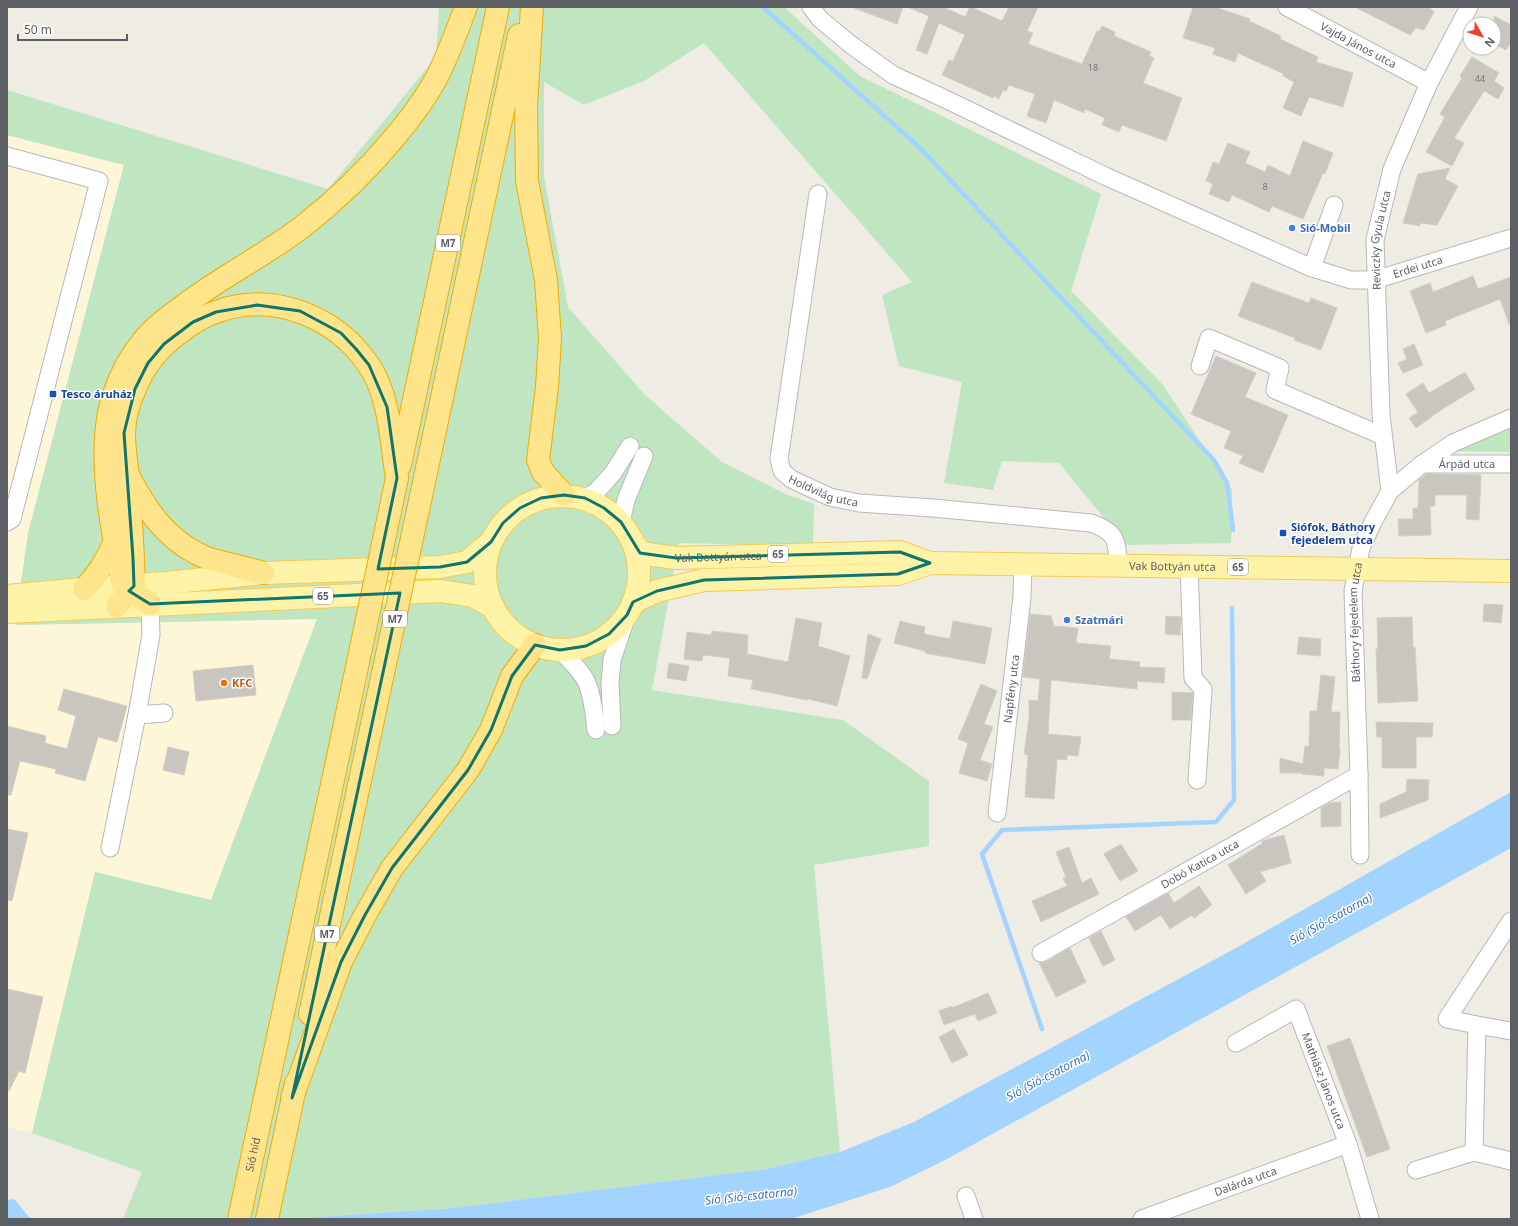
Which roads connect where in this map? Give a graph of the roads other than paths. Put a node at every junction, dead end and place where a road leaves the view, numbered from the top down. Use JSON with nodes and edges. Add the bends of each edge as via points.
{"nodes":[{"id":1,"x":466,"y":7,"type":"edge"},
{"id":2,"x":498,"y":7,"type":"edge"},
{"id":3,"x":525,"y":7,"type":"edge"},
{"id":4,"x":532,"y":7,"type":"edge"},
{"id":5,"x":811,"y":7,"type":"edge"},
{"id":6,"x":1287,"y":7,"type":"edge"},
{"id":7,"x":1470,"y":7,"type":"edge"},
{"id":8,"x":1429,"y":83,"type":"junction"},
{"id":9,"x":7,"y":156,"type":"edge"},
{"id":10,"x":818,"y":194,"type":"dead end"},
{"id":11,"x":1334,"y":204,"type":"dead end"},
{"id":12,"x":1511,"y":238,"type":"edge"},
{"id":13,"x":1312,"y":268,"type":"junction"},
{"id":14,"x":1375,"y":280,"type":"junction"},
{"id":15,"x":1200,"y":366,"type":"dead end"},
{"id":16,"x":1511,"y":418,"type":"edge"},
{"id":17,"x":1383,"y":436,"type":"junction"},
{"id":18,"x":630,"y":446,"type":"dead end"},
{"id":19,"x":644,"y":456,"type":"dead end"},
{"id":20,"x":1422,"y":464,"type":"junction"},
{"id":21,"x":1511,"y":464,"type":"edge"},
{"id":22,"x":128,"y":474,"type":"junction"},
{"id":23,"x":397,"y":478,"type":"junction"},
{"id":24,"x":1390,"y":491,"type":"junction"},
{"id":25,"x":564,"y":495,"type":"junction"},
{"id":26,"x":585,"y":498,"type":"junction"},
{"id":27,"x":7,"y":522,"type":"edge"},
{"id":28,"x":620,"y":522,"type":"junction"},
{"id":29,"x":632,"y":540,"type":"junction"},
{"id":30,"x":114,"y":542,"type":"junction"},
{"id":31,"x":491,"y":542,"type":"junction"},
{"id":32,"x":930,"y":563,"type":"junction"},
{"id":33,"x":1024,"y":564,"type":"junction"},
{"id":34,"x":1118,"y":565,"type":"junction"},
{"id":35,"x":1189,"y":566,"type":"junction"},
{"id":36,"x":1357,"y":569,"type":"junction"},
{"id":37,"x":1511,"y":571,"type":"edge"},
{"id":38,"x":263,"y":573,"type":"junction"},
{"id":39,"x":166,"y":583,"type":"junction"},
{"id":40,"x":84,"y":589,"type":"junction"},
{"id":41,"x":126,"y":592,"type":"junction"},
{"id":42,"x":7,"y":596,"type":"edge"},
{"id":43,"x":150,"y":604,"type":"junction"},
{"id":44,"x":493,"y":607,"type":"junction"},
{"id":45,"x":630,"y":609,"type":"junction"},
{"id":46,"x":7,"y":612,"type":"edge"},
{"id":47,"x":535,"y":645,"type":"junction"},
{"id":48,"x":560,"y":650,"type":"junction"},
{"id":49,"x":164,"y":713,"type":"dead end"},
{"id":50,"x":137,"y":714,"type":"junction"},
{"id":51,"x":1359,"y":775,"type":"junction"},
{"id":52,"x":1197,"y":780,"type":"dead end"},
{"id":53,"x":997,"y":813,"type":"dead end"},
{"id":54,"x":110,"y":848,"type":"dead end"},
{"id":55,"x":1360,"y":855,"type":"dead end"},
{"id":56,"x":1511,"y":921,"type":"edge"},
{"id":57,"x":1041,"y":953,"type":"dead end"},
{"id":58,"x":1477,"y":1025,"type":"junction"},
{"id":59,"x":1511,"y":1031,"type":"edge"},
{"id":60,"x":1236,"y":1043,"type":"dead end"},
{"id":61,"x":292,"y":1098,"type":"junction"},
{"id":62,"x":1348,"y":1144,"type":"junction"},
{"id":63,"x":1474,"y":1152,"type":"junction"},
{"id":64,"x":1511,"y":1161,"type":"edge"},
{"id":65,"x":1416,"y":1170,"type":"dead end"},
{"id":66,"x":966,"y":1196,"type":"dead end"},
{"id":67,"x":240,"y":1219,"type":"edge"},
{"id":68,"x":267,"y":1219,"type":"edge"},
{"id":69,"x":974,"y":1219,"type":"edge"},
{"id":70,"x":1142,"y":1219,"type":"edge"},
{"id":71,"x":1370,"y":1219,"type":"edge"}],
"edges":[{"from":1,"to":30,"type":"highway","via":[[438,75],[412,116],[371,166],[343,194],[300,228],[160,322],[141,343],[124,371],[114,395],[108,420],[106,480]]},
{"from":2,"to":23,"type":"highway","number":"M7"},
{"from":3,"to":61,"type":"highway","number":"M7","bridge":true},
{"from":4,"to":25,"type":"highway","via":[[526,105],[527,181],[546,280],[550,338],[538,460],[543,472]]},
{"from":5,"to":13,"type":"street","name":"Erdei utca","via":[[820,19],[850,44],[893,75],[1108,177]]},
{"from":6,"to":8,"type":"street","name":"Vajda János utca"},
{"from":7,"to":8,"type":"street","name":"Reviczky Gyula utca"},
{"from":8,"to":14,"type":"street","name":"Reviczky Gyula utca","via":[[1392,169],[1375,240]]},
{"from":9,"to":27,"type":"street","via":[[99,181],[14,511],[12,518]]},
{"from":10,"to":34,"type":"street","name":"Holdvilág utca","via":[[778,459],[782,471],[791,479],[830,497],[859,503],[1091,523],[1105,528],[1114,538],[1118,548]]},
{"from":11,"to":13,"type":"street"},
{"from":12,"to":14,"type":"street","name":"Erdei utca"},
{"from":13,"to":14,"type":"street","name":"Erdei utca","via":[[1351,280]]},
{"from":14,"to":17,"type":"street","name":"Reviczky Gyula utca"},
{"from":15,"to":17,"type":"street","via":[[1209,338],[1280,368],[1275,390]]},
{"from":16,"to":20,"type":"street","name":"Báthory fejedelem utca","via":[[1452,443]]},
{"from":17,"to":24,"type":"street","name":"Reviczky Gyula utca"},
{"from":18,"to":26,"type":"street","via":[[613,473],[596,492]]},
{"from":19,"to":28,"type":"street"},
{"from":20,"to":21,"type":"street","name":"Árpád utca"},
{"from":20,"to":24,"type":"street","name":"Báthory fejedelem utca"},
{"from":22,"to":23,"type":"highway","via":[[124,433],[128,409],[134,389],[148,362],[164,344],[193,322],[237,306],[256,305],[300,311],[323,321],[356,349],[369,365],[387,407]]},
{"from":22,"to":38,"type":"highway","via":[[155,519],[173,538],[209,559]]},
{"from":22,"to":41,"type":"highway"},
{"from":23,"to":67,"type":"highway","name":"Sió híd","number":"M7","bridge":true},
{"from":24,"to":36,"type":"street","name":"Báthory fejedelem utca","via":[[1361,548]]},
{"from":25,"to":26,"type":"main road","number":"65"},
{"from":25,"to":31,"type":"main road","number":"65","via":[[541,498],[520,508],[503,523]]},
{"from":26,"to":28,"type":"main road","number":"65","via":[[604,508]]},
{"from":28,"to":29,"type":"main road","number":"65"},
{"from":29,"to":32,"type":"main road","name":"Vak Bottyán utca","number":"65","via":[[640,553],[676,558],[900,552]]},
{"from":29,"to":45,"type":"main road","number":"65","via":[[638,560],[639,582]]},
{"from":30,"to":40,"type":"highway","via":[[100,571]]},
{"from":30,"to":41,"type":"highway"},
{"from":31,"to":38,"type":"main road","number":"65","via":[[467,562],[440,567]]},
{"from":31,"to":44,"type":"main road","number":"65","via":[[485,582]]},
{"from":32,"to":33,"type":"main road","name":"Vak Bottyán utca","number":"65"},
{"from":32,"to":45,"type":"main road","name":"Vak Bottyán utca","number":"65","via":[[898,574],[704,580],[657,591]]},
{"from":33,"to":34,"type":"main road","name":"Vak Bottyán utca","number":"65"},
{"from":33,"to":53,"type":"street","name":"Napfény utca"},
{"from":34,"to":35,"type":"main road","name":"Vak Bottyán utca","number":"65"},
{"from":35,"to":36,"type":"main road","name":"Vak Bottyán utca","number":"65"},
{"from":35,"to":52,"type":"street","via":[[1193,678],[1203,689]]},
{"from":36,"to":37,"type":"main road","name":"Vak Bottyán utca","number":"65"},
{"from":36,"to":51,"type":"street","name":"Báthory fejedelem utca","via":[[1353,591]]},
{"from":38,"to":39,"type":"main road","number":"65"},
{"from":39,"to":41,"type":"main road","number":"65"},
{"from":39,"to":43,"type":"street"},
{"from":40,"to":41,"type":"main road","number":"65"},
{"from":40,"to":42,"type":"main road","number":"65"},
{"from":41,"to":43,"type":"highway"},
{"from":41,"to":46,"type":"main road","number":"65"},
{"from":43,"to":44,"type":"main road","number":"65","via":[[441,591],[473,596]]},
{"from":43,"to":50,"type":"street","via":[[151,629]]},
{"from":44,"to":47,"type":"main road","number":"65","via":[[504,624],[518,636]]},
{"from":45,"to":48,"type":"main road","number":"65","via":[[609,634],[586,646]]},
{"from":45,"to":48,"type":"street","via":[[612,660],[604,728],[585,681]]},
{"from":47,"to":48,"type":"main road","number":"65"},
{"from":47,"to":61,"type":"highway","via":[[512,676],[491,730],[468,770],[392,868],[365,915],[341,962]]},
{"from":49,"to":50,"type":"street"},
{"from":50,"to":54,"type":"street"},
{"from":51,"to":55,"type":"street","name":"Báthory fejedelem utca"},
{"from":51,"to":57,"type":"street","name":"Dobó Katica utca"},
{"from":56,"to":58,"type":"street","via":[[1447,1019]]},
{"from":58,"to":59,"type":"street"},
{"from":58,"to":63,"type":"street"},
{"from":60,"to":62,"type":"street","name":"Mathiász János utca","via":[[1296,1008]]},
{"from":61,"to":68,"type":"highway","number":"M7"},
{"from":62,"to":70,"type":"street","name":"Dalárda utca"},
{"from":62,"to":71,"type":"street","name":"Mathiász János utca"},
{"from":63,"to":64,"type":"street"},
{"from":63,"to":65,"type":"street"},
{"from":66,"to":69,"type":"street"}]}
